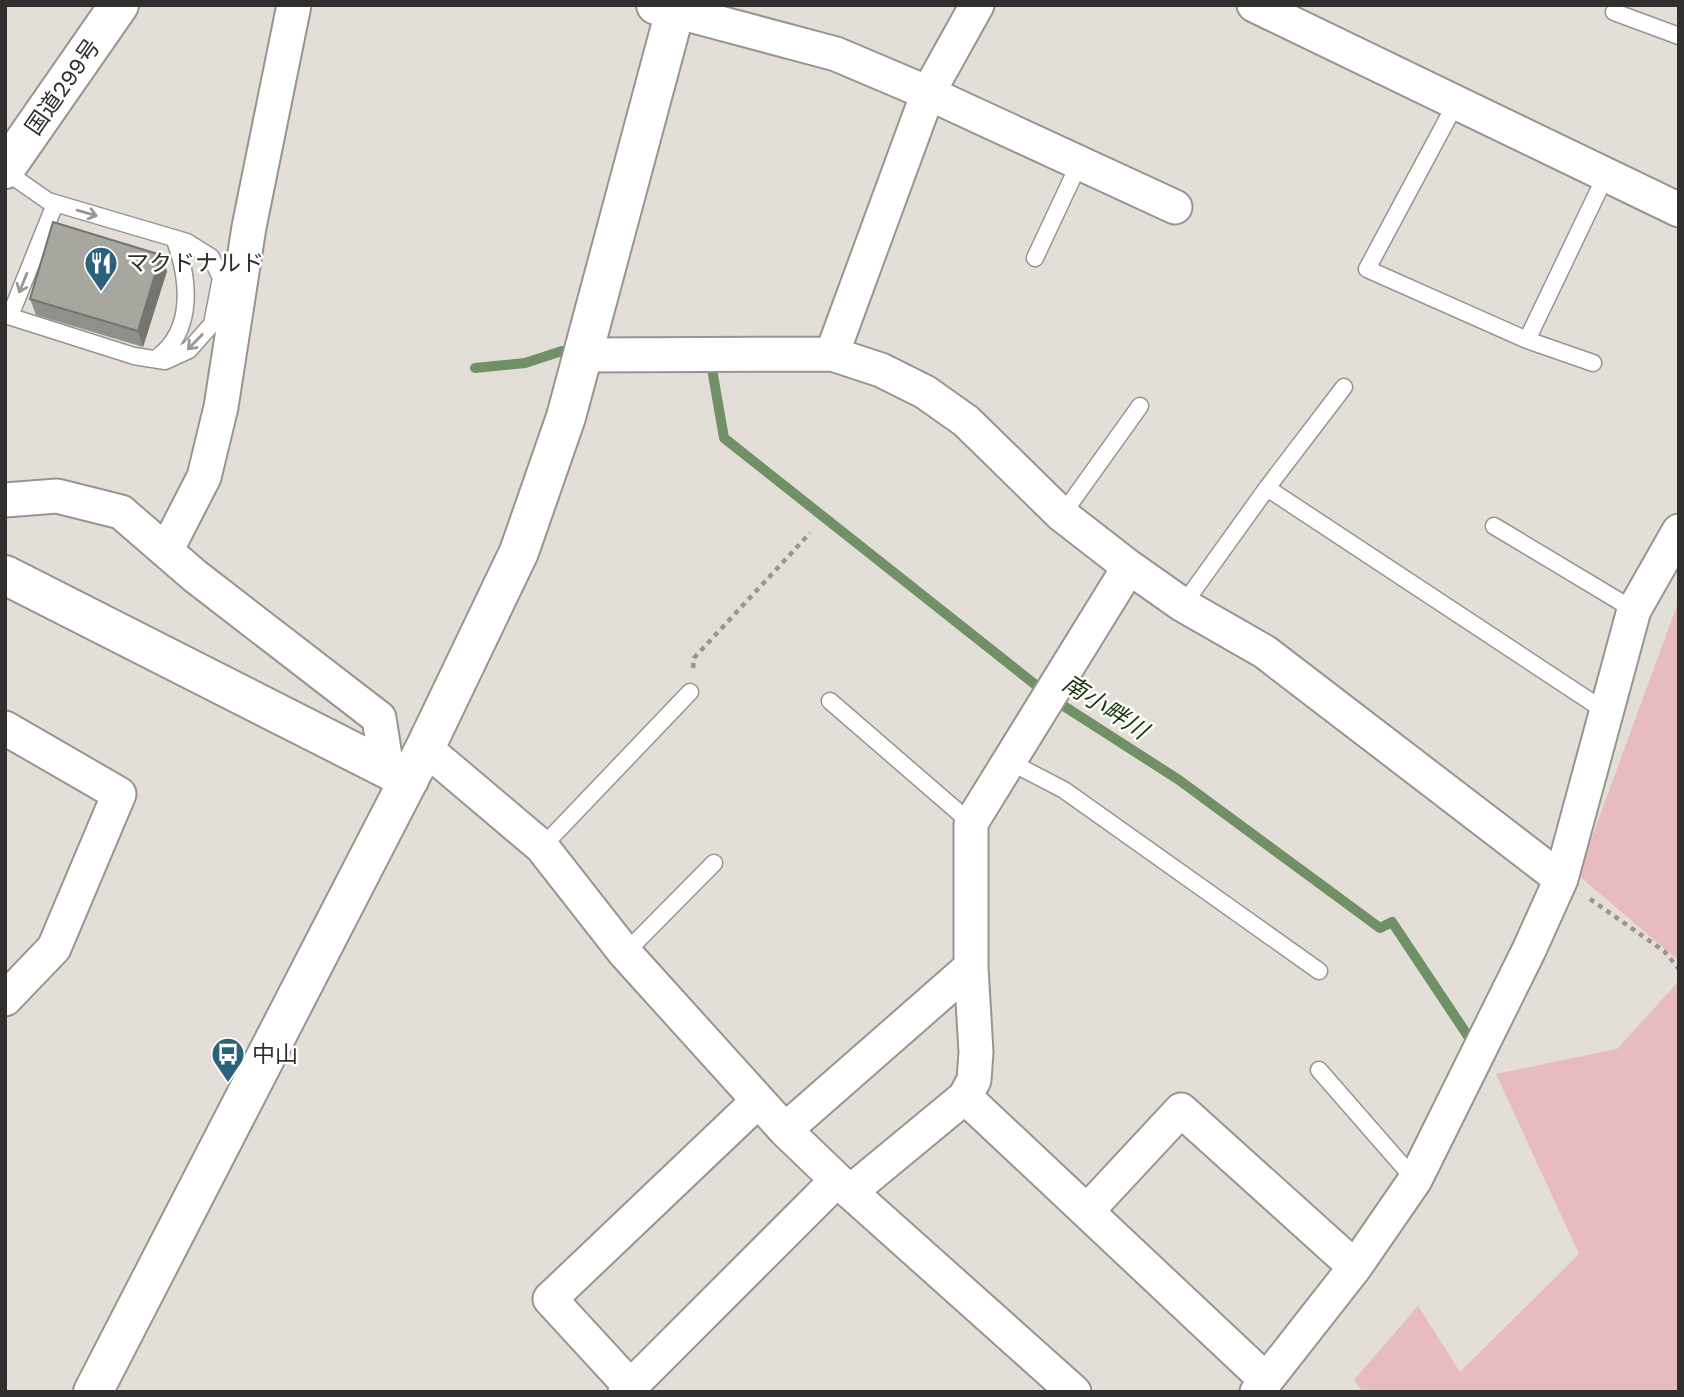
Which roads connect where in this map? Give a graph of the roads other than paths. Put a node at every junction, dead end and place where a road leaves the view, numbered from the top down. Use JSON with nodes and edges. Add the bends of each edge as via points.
{"nodes":[{"id":1,"x":119,"y":5,"type":"edge"},
{"id":2,"x":295,"y":5,"type":"edge"},
{"id":3,"x":977,"y":5,"type":"edge"},
{"id":4,"x":1254,"y":5,"type":"edge"},
{"id":5,"x":669,"y":7,"type":"edge"},
{"id":6,"x":1614,"y":12,"type":"dead end"},
{"id":7,"x":1679,"y":36,"type":"edge"},
{"id":8,"x":928,"y":93,"type":"junction"},
{"id":9,"x":1456,"y":103,"type":"junction"},
{"id":10,"x":1079,"y":164,"type":"junction"},
{"id":11,"x":5,"y":170,"type":"edge"},
{"id":12,"x":1606,"y":175,"type":"junction"},
{"id":13,"x":55,"y":204,"type":"junction"},
{"id":14,"x":1175,"y":207,"type":"dead end"},
{"id":15,"x":1679,"y":210,"type":"edge"},
{"id":16,"x":174,"y":238,"type":"junction"},
{"id":17,"x":1035,"y":258,"type":"dead end"},
{"id":18,"x":8,"y":316,"type":"edge"},
{"id":19,"x":1527,"y":340,"type":"junction"},
{"id":20,"x":832,"y":354,"type":"junction"},
{"id":21,"x":582,"y":355,"type":"junction"},
{"id":22,"x":155,"y":359,"type":"junction"},
{"id":23,"x":1593,"y":363,"type":"dead end"},
{"id":24,"x":1344,"y":387,"type":"dead end"},
{"id":25,"x":1140,"y":406,"type":"dead end"},
{"id":26,"x":1267,"y":488,"type":"junction"},
{"id":27,"x":5,"y":500,"type":"edge"},
{"id":28,"x":1062,"y":515,"type":"junction"},
{"id":29,"x":1494,"y":526,"type":"dead end"},
{"id":30,"x":1679,"y":531,"type":"edge"},
{"id":31,"x":167,"y":550,"type":"junction"},
{"id":32,"x":1129,"y":566,"type":"junction"},
{"id":33,"x":5,"y":575,"type":"edge"},
{"id":34,"x":1183,"y":605,"type":"junction"},
{"id":35,"x":1634,"y":610,"type":"junction"},
{"id":36,"x":690,"y":692,"type":"road end"},
{"id":37,"x":830,"y":701,"type":"dead end"},
{"id":38,"x":1608,"y":713,"type":"junction"},
{"id":39,"x":5,"y":728,"type":"edge"},
{"id":40,"x":1010,"y":762,"type":"junction"},
{"id":41,"x":407,"y":766,"type":"junction"},
{"id":42,"x":971,"y":823,"type":"junction"},
{"id":43,"x":542,"y":847,"type":"junction"},
{"id":44,"x":714,"y":863,"type":"dead end"},
{"id":45,"x":1561,"y":879,"type":"junction"},
{"id":46,"x":625,"y":953,"type":"junction"},
{"id":47,"x":971,"y":967,"type":"junction"},
{"id":48,"x":1319,"y":971,"type":"dead end"},
{"id":49,"x":5,"y":999,"type":"edge"},
{"id":50,"x":1318,"y":1070,"type":"dead end"},
{"id":51,"x":965,"y":1097,"type":"junction"},
{"id":52,"x":757,"y":1102,"type":"junction"},
{"id":53,"x":785,"y":1130,"type":"junction"},
{"id":54,"x":1415,"y":1180,"type":"junction"},
{"id":55,"x":843,"y":1186,"type":"junction"},
{"id":56,"x":1087,"y":1211,"type":"junction"},
{"id":57,"x":1355,"y":1267,"type":"junction"},
{"id":58,"x":1262,"y":1386,"type":"edge"},
{"id":59,"x":638,"y":1387,"type":"edge"},
{"id":60,"x":93,"y":1392,"type":"edge"},
{"id":61,"x":1074,"y":1392,"type":"edge"}],
"edges":[{"from":1,"to":11,"type":"main road","name":"国道299号"},
{"from":2,"to":31,"type":"street","via":[[248,227],[221,407],[204,477]]},
{"from":3,"to":8,"type":"street"},
{"from":4,"to":9,"type":"street"},
{"from":5,"to":8,"type":"street","via":[[835,54]]},
{"from":5,"to":21,"type":"main road"},
{"from":6,"to":7,"type":"lane"},
{"from":8,"to":10,"type":"street"},
{"from":8,"to":20,"type":"street"},
{"from":9,"to":12,"type":"street"},
{"from":9,"to":19,"type":"lane","via":[[1367,269]]},
{"from":10,"to":14,"type":"street"},
{"from":10,"to":17,"type":"lane"},
{"from":11,"to":13,"type":"lane"},
{"from":12,"to":15,"type":"street"},
{"from":12,"to":19,"type":"lane"},
{"from":13,"to":16,"type":"lane","one_way":true},
{"from":13,"to":18,"type":"lane","one_way":true},
{"from":16,"to":22,"type":"lane","via":[[184,264],[184,320],[174,345]]},
{"from":16,"to":22,"type":"lane","one_way":true,"via":[[211,257],[220,278],[212,324],[189,350],[165,361]]},
{"from":18,"to":22,"type":"lane"},
{"from":19,"to":23,"type":"lane"},
{"from":20,"to":21,"type":"street"},
{"from":20,"to":28,"type":"street","via":[[925,392],[966,421]]},
{"from":21,"to":41,"type":"main road","via":[[566,417],[519,552]]},
{"from":24,"to":26,"type":"lane"},
{"from":25,"to":28,"type":"lane"},
{"from":26,"to":34,"type":"lane"},
{"from":26,"to":38,"type":"lane"},
{"from":27,"to":31,"type":"street","via":[[57,496],[95,503],[121,512]]},
{"from":28,"to":32,"type":"street"},
{"from":29,"to":35,"type":"lane"},
{"from":30,"to":35,"type":"street"},
{"from":31,"to":41,"type":"street","via":[[379,718]]},
{"from":32,"to":34,"type":"street"},
{"from":32,"to":40,"type":"street"},
{"from":33,"to":41,"type":"main road"},
{"from":34,"to":45,"type":"street","via":[[1265,652]]},
{"from":35,"to":38,"type":"street"},
{"from":36,"to":43,"type":"lane"},
{"from":37,"to":42,"type":"lane"},
{"from":38,"to":45,"type":"street"},
{"from":39,"to":49,"type":"street","via":[[119,794],[54,948]]},
{"from":40,"to":42,"type":"street"},
{"from":40,"to":48,"type":"lane","via":[[1064,790]]},
{"from":41,"to":43,"type":"street"},
{"from":41,"to":60,"type":"main road"},
{"from":42,"to":47,"type":"street"},
{"from":43,"to":46,"type":"street"},
{"from":44,"to":46,"type":"lane"},
{"from":45,"to":54,"type":"street"},
{"from":46,"to":52,"type":"street"},
{"from":47,"to":51,"type":"street","via":[[976,1052],[974,1080]]},
{"from":47,"to":53,"type":"street"},
{"from":50,"to":54,"type":"lane"},
{"from":51,"to":55,"type":"street"},
{"from":51,"to":56,"type":"street"},
{"from":52,"to":53,"type":"street"},
{"from":52,"to":59,"type":"street","via":[[550,1299]]},
{"from":53,"to":55,"type":"street"},
{"from":54,"to":57,"type":"street"},
{"from":55,"to":59,"type":"street"},
{"from":55,"to":61,"type":"street"},
{"from":56,"to":57,"type":"street","via":[[1181,1110]]},
{"from":56,"to":58,"type":"street"},
{"from":57,"to":58,"type":"street"}]}
